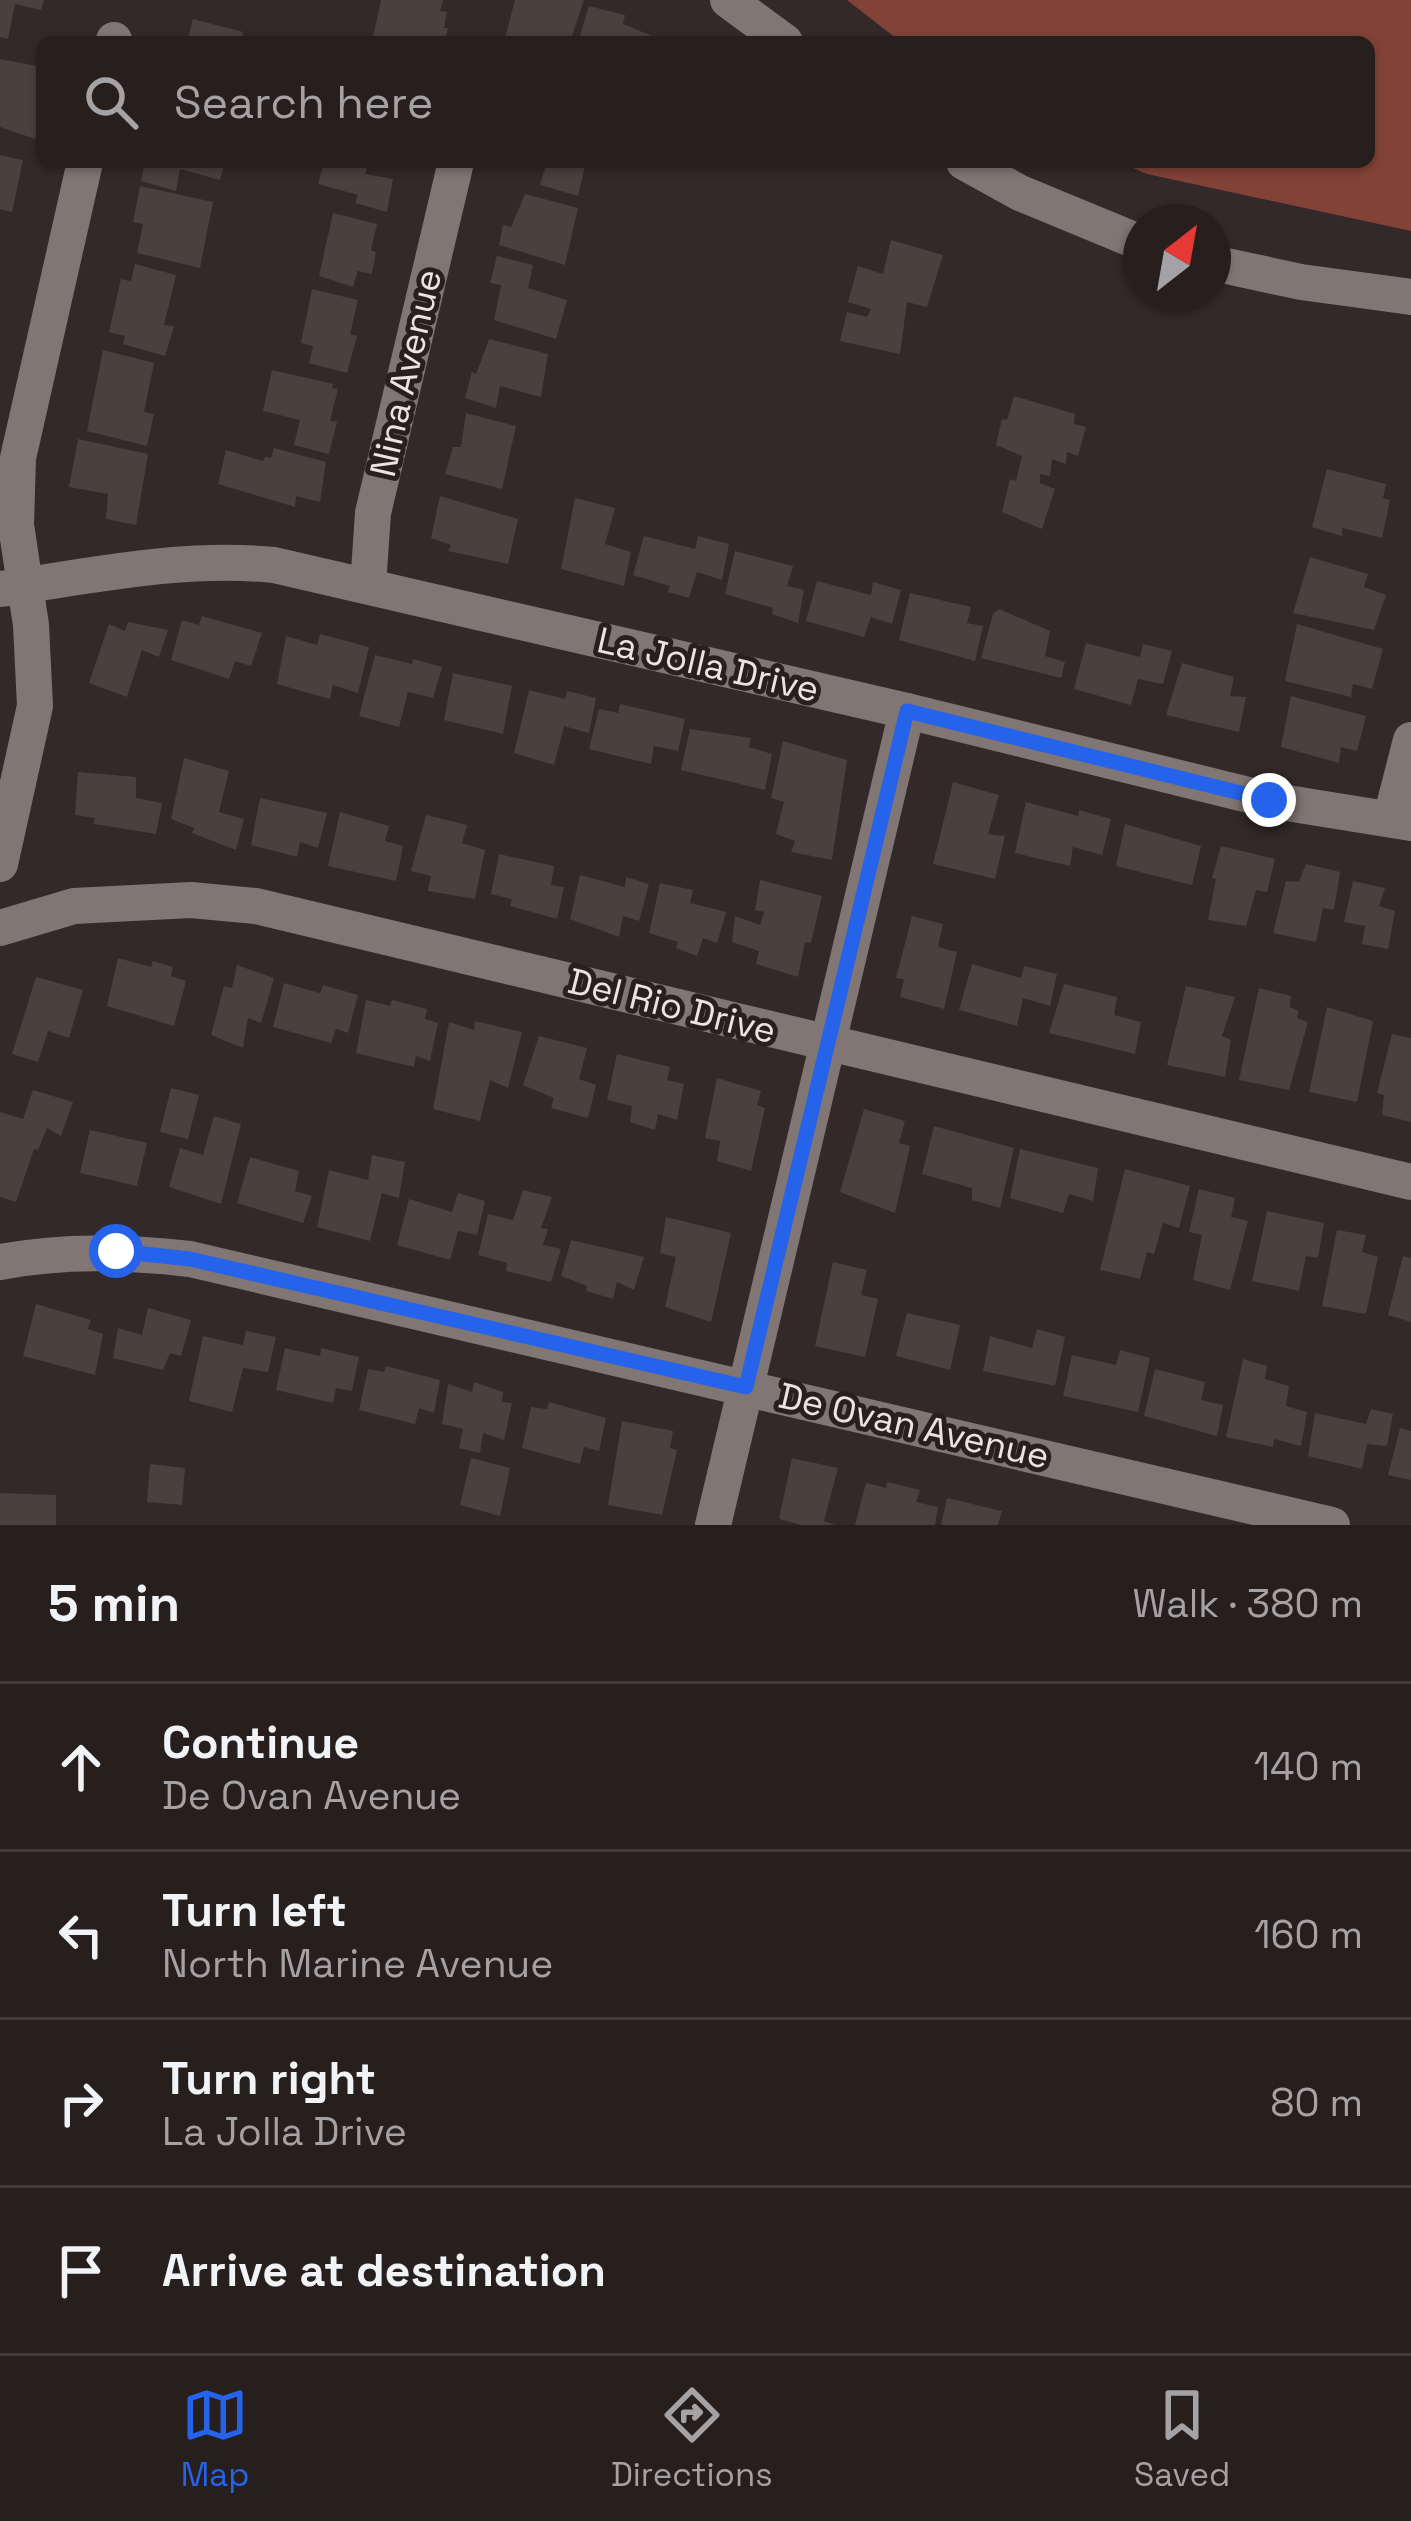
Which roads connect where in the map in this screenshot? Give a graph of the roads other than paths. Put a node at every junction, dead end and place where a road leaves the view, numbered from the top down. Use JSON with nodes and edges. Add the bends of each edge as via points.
{"nodes":[{"id":1,"x":728,"y":0,"type":"edge"},
{"id":2,"x":777,"y":36,"type":"edge"},
{"id":3,"x":84,"y":168,"type":"edge"},
{"id":4,"x":455,"y":168,"type":"edge"},
{"id":5,"x":975,"y":168,"type":"edge"},
{"id":6,"x":1123,"y":236,"type":"edge"},
{"id":7,"x":1231,"y":267,"type":"edge"},
{"id":8,"x":1411,"y":297,"type":"edge"},
{"id":9,"x":368,"y":586,"type":"junction"},
{"id":10,"x":13,"y":588,"type":"edge"},
{"id":11,"x":907,"y":711,"type":"junction"},
{"id":12,"x":1411,"y":740,"type":"edge"},
{"id":13,"x":1401,"y":821,"type":"edge"},
{"id":14,"x":0,"y":864,"type":"edge"},
{"id":15,"x":0,"y":928,"type":"edge"},
{"id":16,"x":828,"y":1044,"type":"junction"},
{"id":17,"x":1411,"y":1182,"type":"edge"},
{"id":18,"x":0,"y":1262,"type":"edge"},
{"id":19,"x":746,"y":1387,"type":"junction"},
{"id":20,"x":713,"y":1525,"type":"edge"},
{"id":21,"x":1332,"y":1525,"type":"edge"}],
"edges":[{"from":1,"to":2,"type":"street"},
{"from":3,"to":10,"type":"street","via":[[18,458]]},
{"from":4,"to":9,"type":"street","name":"Nina Avenue","via":[[373,513]]},
{"from":5,"to":6,"type":"street"},
{"from":7,"to":8,"type":"street"},
{"from":9,"to":10,"type":"street","name":"La Jolla Drive","via":[[230,561]]},
{"from":9,"to":11,"type":"street","name":"La Jolla Drive"},
{"from":10,"to":14,"type":"street","via":[[36,675],[35,706]]},
{"from":11,"to":13,"type":"street","name":"La Jolla Drive","via":[[1269,800]]},
{"from":11,"to":16,"type":"street"},
{"from":12,"to":13,"type":"street"},
{"from":15,"to":16,"type":"street","name":"Del Rio Drive","via":[[74,905],[256,906]]},
{"from":16,"to":17,"type":"street","name":"Del Rio Drive"},
{"from":16,"to":19,"type":"street"},
{"from":18,"to":19,"type":"street","name":"De Ovan Avenue","via":[[116,1251],[190,1259]]},
{"from":19,"to":20,"type":"street"},
{"from":19,"to":21,"type":"street","name":"De Ovan Avenue"}]}
